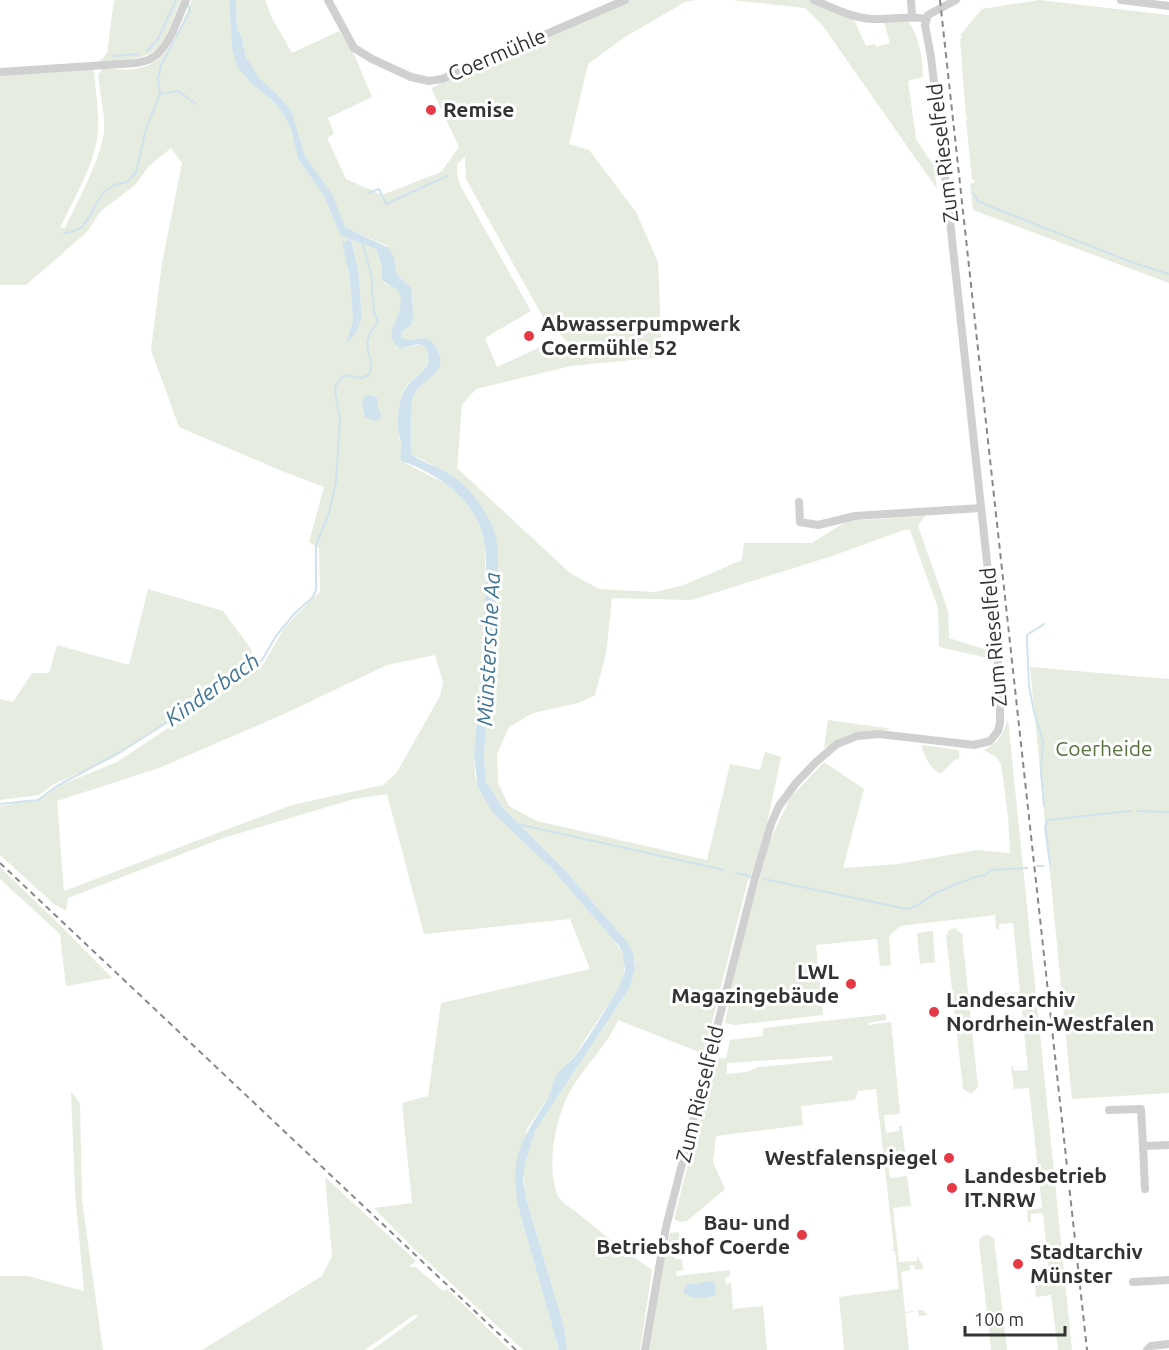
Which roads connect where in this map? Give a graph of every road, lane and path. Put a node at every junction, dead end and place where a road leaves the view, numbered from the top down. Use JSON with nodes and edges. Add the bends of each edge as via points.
{"nodes":[{"id":1,"x":328,"y":0,"type":"edge"},
{"id":2,"x":625,"y":0,"type":"edge"},
{"id":3,"x":814,"y":0,"type":"edge"},
{"id":4,"x":911,"y":0,"type":"edge"},
{"id":5,"x":956,"y":0,"type":"edge"},
{"id":6,"x":1121,"y":0,"type":"edge"},
{"id":7,"x":184,"y":4,"type":"edge"},
{"id":8,"x":1169,"y":6,"type":"edge"},
{"id":9,"x":912,"y":16,"type":"junction"},
{"id":10,"x":926,"y":19,"type":"junction"},
{"id":11,"x":0,"y":72,"type":"edge"},
{"id":12,"x":799,"y":502,"type":"dead end"},
{"id":13,"x":981,"y":508,"type":"junction"},
{"id":14,"x":1109,"y":1110,"type":"dead end"},
{"id":15,"x":1169,"y":1145,"type":"edge"},
{"id":16,"x":1143,"y":1146,"type":"junction"},
{"id":17,"x":1145,"y":1190,"type":"dead end"},
{"id":18,"x":1169,"y":1280,"type":"edge"},
{"id":19,"x":1133,"y":1282,"type":"dead end"},
{"id":20,"x":1169,"y":1344,"type":"edge"},
{"id":21,"x":645,"y":1350,"type":"edge"},
{"id":22,"x":1147,"y":1350,"type":"edge"}],
"edges":[{"from":1,"to":2,"type":"street","name":"Coermühle","via":[[354,48],[390,68],[429,81],[442,79]]},
{"from":3,"to":9,"type":"street","via":[[859,17]]},
{"from":4,"to":9,"type":"street"},
{"from":5,"to":10,"type":"street"},
{"from":6,"to":8,"type":"street"},
{"from":7,"to":11,"type":"street","via":[[168,39],[150,59]]},
{"from":9,"to":10,"type":"street"},
{"from":10,"to":13,"type":"street","name":"Zum Rieselfeld"},
{"from":12,"to":13,"type":"street","via":[[800,522],[818,525],[855,516]]},
{"from":13,"to":21,"type":"street","name":"Zum Rieselfeld","via":[[1000,682],[998,731],[990,741],[974,745],[890,734],[857,736],[829,750],[779,806],[758,867],[666,1227]]},
{"from":14,"to":16,"type":"street","via":[[1141,1109]]},
{"from":15,"to":16,"type":"street"},
{"from":16,"to":17,"type":"street"},
{"from":18,"to":19,"type":"street"},
{"from":20,"to":22,"type":"street"}]}
